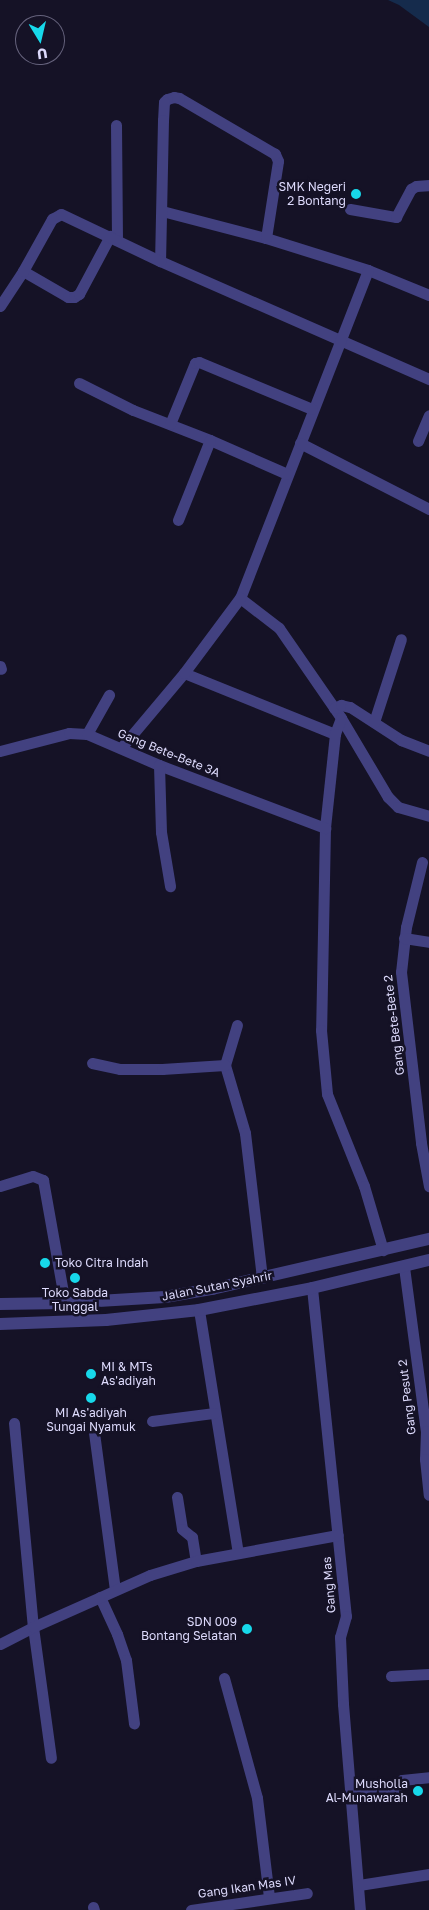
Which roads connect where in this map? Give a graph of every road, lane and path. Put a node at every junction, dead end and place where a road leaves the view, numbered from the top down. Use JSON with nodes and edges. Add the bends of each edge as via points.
{"nodes":[{"id":1,"x":116,"y":125,"type":"dead end"},
{"id":2,"x":429,"y":185,"type":"edge"},
{"id":3,"x":350,"y":209,"type":"dead end"},
{"id":4,"x":162,"y":211,"type":"junction"},
{"id":5,"x":114,"y":238,"type":"junction"},
{"id":6,"x":266,"y":238,"type":"junction"},
{"id":7,"x":160,"y":261,"type":"junction"},
{"id":8,"x":368,"y":270,"type":"junction"},
{"id":9,"x":23,"y":271,"type":"junction"},
{"id":10,"x":429,"y":295,"type":"edge"},
{"id":11,"x":0,"y":306,"type":"edge"},
{"id":12,"x":338,"y":341,"type":"junction"},
{"id":13,"x":429,"y":379,"type":"edge"},
{"id":14,"x":79,"y":384,"type":"dead end"},
{"id":15,"x":312,"y":410,"type":"junction"},
{"id":16,"x":429,"y":415,"type":"edge"},
{"id":17,"x":170,"y":424,"type":"junction"},
{"id":18,"x":210,"y":440,"type":"junction"},
{"id":19,"x":418,"y":441,"type":"dead end"},
{"id":20,"x":300,"y":443,"type":"junction"},
{"id":21,"x":288,"y":474,"type":"junction"},
{"id":22,"x":429,"y":509,"type":"edge"},
{"id":23,"x":178,"y":520,"type":"dead end"},
{"id":24,"x":240,"y":598,"type":"junction"},
{"id":25,"x":401,"y":640,"type":"dead end"},
{"id":26,"x":184,"y":673,"type":"junction"},
{"id":27,"x":109,"y":695,"type":"dead end"},
{"id":28,"x":338,"y":713,"type":"junction"},
{"id":29,"x":374,"y":722,"type":"junction"},
{"id":30,"x":87,"y":734,"type":"junction"},
{"id":31,"x":335,"y":734,"type":"junction"},
{"id":32,"x":121,"y":748,"type":"junction"},
{"id":33,"x":429,"y":750,"type":"edge"},
{"id":34,"x":0,"y":751,"type":"edge"},
{"id":35,"x":159,"y":765,"type":"junction"},
{"id":36,"x":429,"y":816,"type":"edge"},
{"id":37,"x":325,"y":828,"type":"junction"},
{"id":38,"x":422,"y":862,"type":"dead end"},
{"id":39,"x":170,"y":886,"type":"dead end"},
{"id":40,"x":404,"y":938,"type":"junction"},
{"id":41,"x":429,"y":942,"type":"edge"},
{"id":42,"x":237,"y":1025,"type":"dead end"},
{"id":43,"x":92,"y":1063,"type":"dead end"},
{"id":44,"x":225,"y":1065,"type":"junction"},
{"id":45,"x":0,"y":1186,"type":"edge"},
{"id":46,"x":429,"y":1186,"type":"edge"},
{"id":47,"x":429,"y":1239,"type":"edge"},
{"id":48,"x":383,"y":1250,"type":"junction"},
{"id":49,"x":429,"y":1260,"type":"edge"},
{"id":50,"x":404,"y":1266,"type":"junction"},
{"id":51,"x":262,"y":1278,"type":"junction"},
{"id":52,"x":312,"y":1288,"type":"junction"},
{"id":53,"x":66,"y":1303,"type":"junction"},
{"id":54,"x":0,"y":1304,"type":"edge"},
{"id":55,"x":199,"y":1310,"type":"junction"},
{"id":56,"x":66,"y":1322,"type":"junction"},
{"id":57,"x":0,"y":1324,"type":"edge"},
{"id":58,"x":214,"y":1414,"type":"junction"},
{"id":59,"x":152,"y":1421,"type":"dead end"},
{"id":60,"x":14,"y":1423,"type":"dead end"},
{"id":61,"x":93,"y":1425,"type":"dead end"},
{"id":62,"x":427,"y":1459,"type":"edge"},
{"id":63,"x":429,"y":1495,"type":"edge"},
{"id":64,"x":177,"y":1497,"type":"dead end"},
{"id":65,"x":338,"y":1535,"type":"junction"},
{"id":66,"x":238,"y":1553,"type":"junction"},
{"id":67,"x":196,"y":1561,"type":"junction"},
{"id":68,"x":115,"y":1590,"type":"junction"},
{"id":69,"x":100,"y":1596,"type":"junction"},
{"id":70,"x":32,"y":1627,"type":"junction"},
{"id":71,"x":0,"y":1644,"type":"edge"},
{"id":72,"x":429,"y":1674,"type":"edge"},
{"id":73,"x":391,"y":1676,"type":"dead end"},
{"id":74,"x":224,"y":1678,"type":"dead end"},
{"id":75,"x":134,"y":1723,"type":"dead end"},
{"id":76,"x":51,"y":1758,"type":"dead end"},
{"id":77,"x":429,"y":1777,"type":"edge"},
{"id":78,"x":351,"y":1796,"type":"junction"},
{"id":79,"x":429,"y":1874,"type":"edge"},
{"id":80,"x":359,"y":1885,"type":"junction"},
{"id":81,"x":307,"y":1893,"type":"dead end"},
{"id":82,"x":268,"y":1897,"type":"junction"},
{"id":83,"x":191,"y":1910,"type":"edge"},
{"id":84,"x":360,"y":1910,"type":"edge"}],
"edges":[{"from":1,"to":5,"type":"street"},
{"from":2,"to":3,"type":"street","via":[[416,186],[411,190],[396,217]]},
{"from":4,"to":6,"type":"street"},
{"from":4,"to":6,"type":"street","via":[[164,102],[174,96],[275,154],[278,161]]},
{"from":4,"to":7,"type":"street"},
{"from":5,"to":7,"type":"street"},
{"from":5,"to":9,"type":"street","via":[[67,216],[56,215]]},
{"from":5,"to":9,"type":"street","via":[[74,297],[68,297]]},
{"from":6,"to":8,"type":"street"},
{"from":7,"to":12,"type":"street"},
{"from":8,"to":10,"type":"street"},
{"from":8,"to":12,"type":"street"},
{"from":9,"to":11,"type":"street"},
{"from":12,"to":13,"type":"street"},
{"from":12,"to":15,"type":"street"},
{"from":14,"to":17,"type":"street"},
{"from":15,"to":17,"type":"street","via":[[198,362]]},
{"from":15,"to":20,"type":"street"},
{"from":16,"to":19,"type":"street"},
{"from":17,"to":18,"type":"street"},
{"from":18,"to":21,"type":"street"},
{"from":18,"to":23,"type":"street"},
{"from":20,"to":21,"type":"street"},
{"from":20,"to":22,"type":"street"},
{"from":21,"to":24,"type":"street"},
{"from":24,"to":26,"type":"street"},
{"from":24,"to":28,"type":"street","via":[[279,628]]},
{"from":25,"to":29,"type":"street"},
{"from":26,"to":31,"type":"street"},
{"from":26,"to":32,"type":"street"},
{"from":27,"to":30,"type":"street"},
{"from":28,"to":29,"type":"street","via":[[342,705],[350,707]]},
{"from":28,"to":31,"type":"street"},
{"from":28,"to":36,"type":"street","via":[[388,797],[398,807]]},
{"from":29,"to":33,"type":"street","via":[[401,740]]},
{"from":30,"to":32,"type":"street","name":"Gang Bete-Bete 3A"},
{"from":30,"to":34,"type":"street","name":"Gang Bete-Bete 3A","via":[[69,733]]},
{"from":31,"to":37,"type":"street"},
{"from":32,"to":35,"type":"street","name":"Gang Bete-Bete 3A"},
{"from":35,"to":37,"type":"street","name":"Gang Bete-Bete 3A"},
{"from":35,"to":39,"type":"street","via":[[161,832]]},
{"from":37,"to":48,"type":"street","via":[[321,1030],[327,1094],[364,1186]]},
{"from":38,"to":40,"type":"street","name":"Gang Bete-Bete 2"},
{"from":40,"to":41,"type":"street"},
{"from":40,"to":46,"type":"street","name":"Gang Bete-Bete 2","via":[[400,972]]},
{"from":42,"to":44,"type":"street"},
{"from":43,"to":44,"type":"street","via":[[120,1069]]},
{"from":44,"to":51,"type":"street","via":[[245,1133]]},
{"from":45,"to":53,"type":"street","via":[[33,1176],[44,1180]]},
{"from":47,"to":48,"type":"street","name":"Jalan Sutan Syahrir"},
{"from":48,"to":51,"type":"street","name":"Jalan Sutan Syahrir"},
{"from":49,"to":50,"type":"street","name":"Jalan Sutan Syahrir"},
{"from":50,"to":52,"type":"street","name":"Jalan Sutan Syahrir"},
{"from":50,"to":62,"type":"street","name":"Gang Pesut 2"},
{"from":51,"to":53,"type":"street","name":"Jalan Sutan Syahrir","via":[[165,1297]]},
{"from":52,"to":55,"type":"street","name":"Jalan Sutan Syahrir"},
{"from":52,"to":65,"type":"street","name":"Gang Mas"},
{"from":53,"to":54,"type":"street","name":"Jalan Sutan Syahrir"},
{"from":53,"to":56,"type":"street"},
{"from":55,"to":56,"type":"street","name":"Jalan Sutan Syahrir"},
{"from":55,"to":58,"type":"street"},
{"from":56,"to":57,"type":"street","name":"Jalan Sutan Syahrir"},
{"from":58,"to":59,"type":"street"},
{"from":58,"to":66,"type":"street"},
{"from":60,"to":70,"type":"street"},
{"from":61,"to":68,"type":"street"},
{"from":62,"to":63,"type":"street","name":"Gang Pesut 2"},
{"from":64,"to":67,"type":"street","via":[[182,1529],[192,1537]]},
{"from":65,"to":66,"type":"street"},
{"from":65,"to":78,"type":"street","name":"Gang Mas","via":[[346,1616],[340,1637]]},
{"from":66,"to":67,"type":"street"},
{"from":67,"to":68,"type":"street"},
{"from":68,"to":69,"type":"street"},
{"from":69,"to":70,"type":"street"},
{"from":69,"to":75,"type":"street","via":[[126,1660]]},
{"from":70,"to":71,"type":"street"},
{"from":70,"to":76,"type":"street"},
{"from":72,"to":73,"type":"street"},
{"from":74,"to":82,"type":"street","via":[[257,1798]]},
{"from":77,"to":78,"type":"street","via":[[402,1780],[394,1790]]},
{"from":78,"to":80,"type":"street","name":"Gang Mas"},
{"from":79,"to":80,"type":"street"},
{"from":80,"to":84,"type":"street","name":"Gang Mas"},
{"from":81,"to":82,"type":"street","name":"Gang Ikan Mas IV"},
{"from":82,"to":83,"type":"street","name":"Gang Ikan Mas IV"}]}
